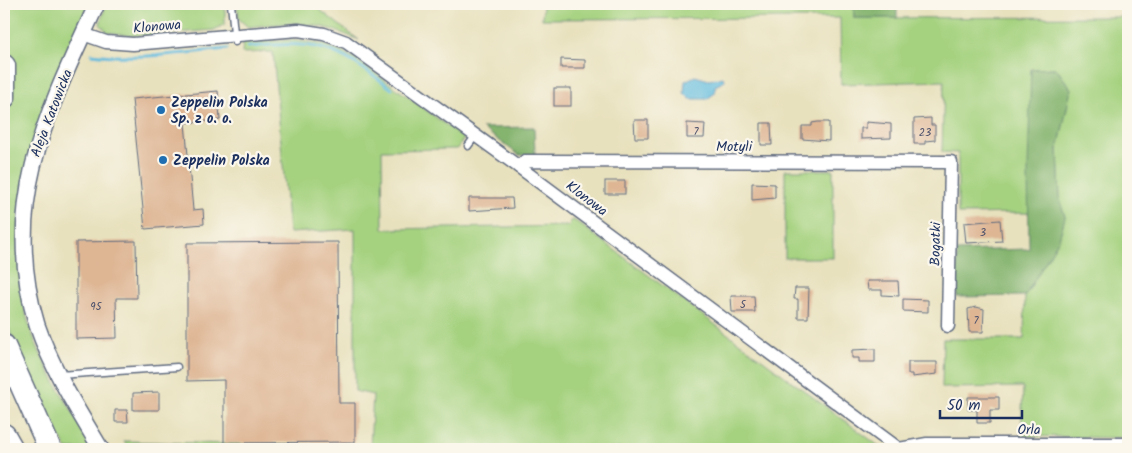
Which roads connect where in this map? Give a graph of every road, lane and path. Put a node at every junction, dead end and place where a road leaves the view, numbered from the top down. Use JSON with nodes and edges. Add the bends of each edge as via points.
{"nodes":[{"id":1,"x":97,"y":4,"type":"edge"},
{"id":2,"x":231,"y":4,"type":"edge"},
{"id":3,"x":83,"y":34,"type":"junction"},
{"id":4,"x":235,"y":38,"type":"junction"},
{"id":5,"x":4,"y":66,"type":"edge"},
{"id":6,"x":4,"y":97,"type":"edge"},
{"id":7,"x":476,"y":135,"type":"junction"},
{"id":8,"x":468,"y":146,"type":"dead end"},
{"id":9,"x":951,"y":162,"type":"joint"},
{"id":10,"x":519,"y":167,"type":"junction"},
{"id":11,"x":948,"y":326,"type":"dead end"},
{"id":12,"x":4,"y":346,"type":"edge"},
{"id":13,"x":177,"y":367,"type":"dead end"},
{"id":14,"x":58,"y":375,"type":"junction"},
{"id":15,"x":4,"y":380,"type":"edge"},
{"id":16,"x":4,"y":435,"type":"edge"},
{"id":17,"x":1128,"y":444,"type":"edge"},
{"id":18,"x":12,"y":449,"type":"edge"},
{"id":19,"x":48,"y":449,"type":"edge"},
{"id":20,"x":101,"y":449,"type":"edge"},
{"id":21,"x":899,"y":449,"type":"edge"}],
"edges":[{"from":1,"to":3,"type":"street","name":"Aleja Katowicka"},
{"from":2,"to":4,"type":"lane"},
{"from":3,"to":4,"type":"street","name":"Klonowa","via":[[122,44]]},
{"from":3,"to":14,"type":"street","name":"Aleja Katowicka","via":[[36,147],[23,221],[28,292],[37,326]]},
{"from":4,"to":7,"type":"street","name":"Klonowa","via":[[298,30],[340,39]]},
{"from":5,"to":6,"type":"highway"},
{"from":7,"to":8,"type":"lane"},
{"from":7,"to":10,"type":"street","name":"Klonowa"},
{"from":9,"to":10,"type":"street","name":"Motyli","via":[[525,161]]},
{"from":9,"to":11,"type":"street","name":"Bogatki"},
{"from":10,"to":21,"type":"street","name":"Klonowa"},
{"from":12,"to":19,"type":"highway"},
{"from":13,"to":14,"type":"lane"},
{"from":14,"to":20,"type":"street","name":"Aleja Katowicka"},
{"from":15,"to":19,"type":"highway"},
{"from":16,"to":18,"type":"highway"},
{"from":17,"to":21,"type":"street","name":"Orla","via":[[927,444]]}]}
